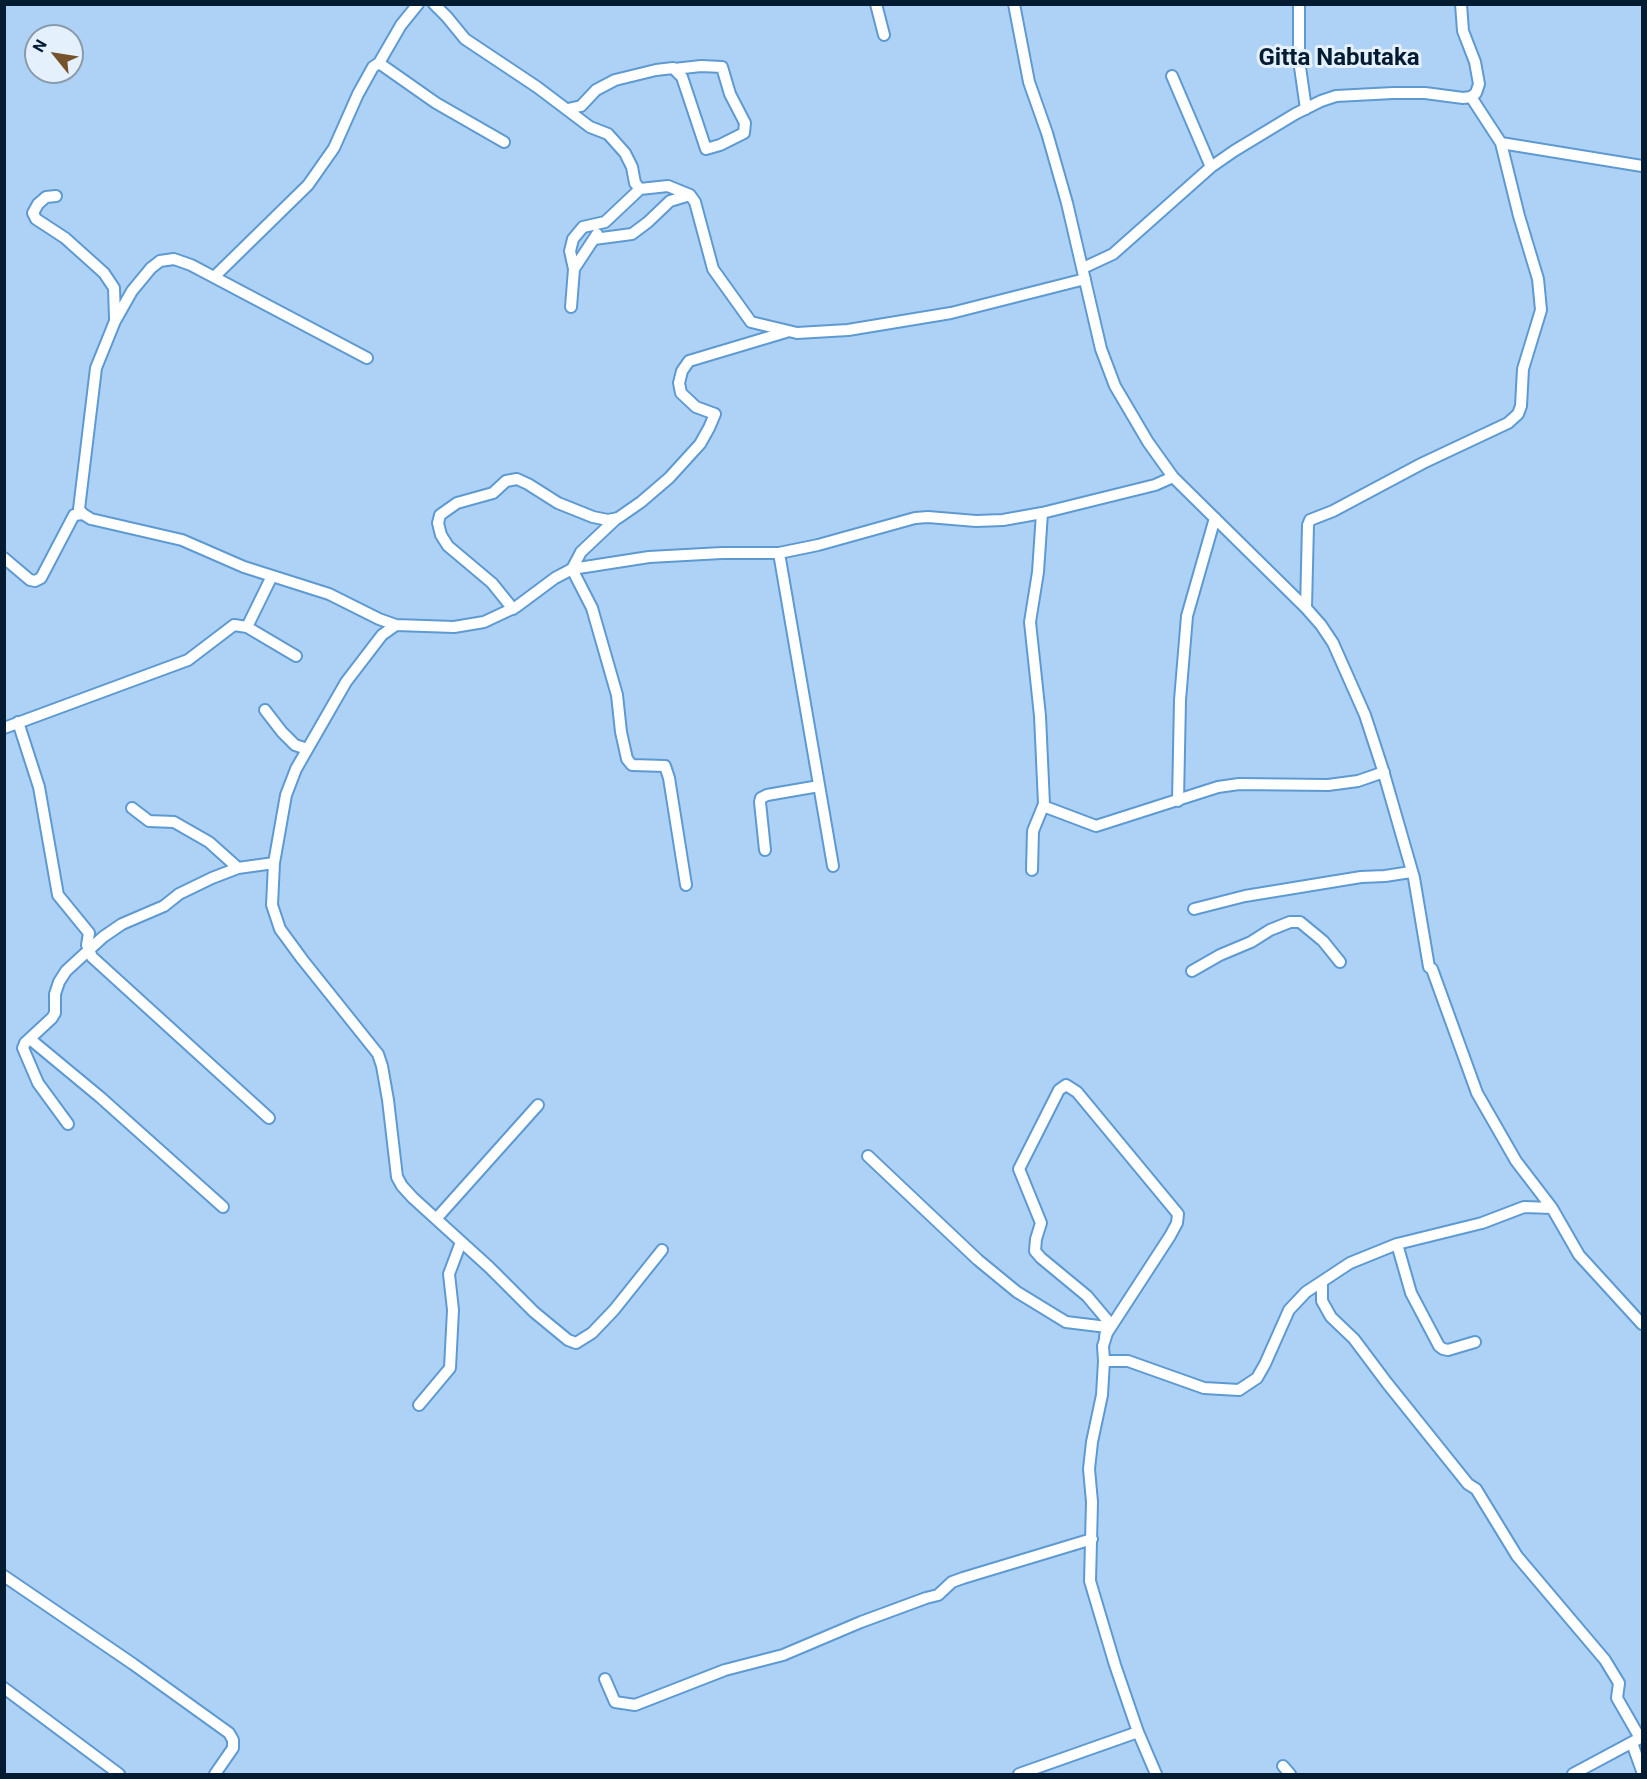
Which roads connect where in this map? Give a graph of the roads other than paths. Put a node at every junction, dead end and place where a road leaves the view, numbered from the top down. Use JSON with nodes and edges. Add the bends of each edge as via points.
{"nodes":[{"id":1,"x":418,"y":4,"type":"edge"},
{"id":2,"x":434,"y":4,"type":"edge"},
{"id":3,"x":876,"y":4,"type":"edge"},
{"id":4,"x":1014,"y":4,"type":"edge"},
{"id":5,"x":1299,"y":4,"type":"edge"},
{"id":6,"x":1461,"y":4,"type":"edge"},
{"id":7,"x":884,"y":35,"type":"dead end"},
{"id":8,"x":379,"y":63,"type":"junction"},
{"id":9,"x":674,"y":69,"type":"junction"},
{"id":10,"x":1172,"y":76,"type":"dead end"},
{"id":11,"x":1471,"y":97,"type":"junction"},
{"id":12,"x":568,"y":109,"type":"junction"},
{"id":13,"x":1306,"y":109,"type":"junction"},
{"id":14,"x":504,"y":142,"type":"dead end"},
{"id":15,"x":1501,"y":143,"type":"junction"},
{"id":16,"x":1642,"y":166,"type":"edge"},
{"id":17,"x":1211,"y":167,"type":"junction"},
{"id":18,"x":640,"y":189,"type":"junction"},
{"id":19,"x":690,"y":195,"type":"junction"},
{"id":20,"x":56,"y":196,"type":"dead end"},
{"id":21,"x":605,"y":222,"type":"junction"},
{"id":22,"x":594,"y":239,"type":"junction"},
{"id":23,"x":574,"y":269,"type":"junction"},
{"id":24,"x":1084,"y":274,"type":"junction"},
{"id":25,"x":214,"y":277,"type":"junction"},
{"id":26,"x":571,"y":307,"type":"dead end"},
{"id":27,"x":115,"y":321,"type":"junction"},
{"id":28,"x":751,"y":322,"type":"junction"},
{"id":29,"x":789,"y":331,"type":"junction"},
{"id":30,"x":756,"y":341,"type":"junction"},
{"id":31,"x":367,"y":358,"type":"dead end"},
{"id":32,"x":1173,"y":477,"type":"junction"},
{"id":33,"x":1042,"y":513,"type":"junction"},
{"id":34,"x":83,"y":514,"type":"junction"},
{"id":35,"x":618,"y":518,"type":"junction"},
{"id":36,"x":1215,"y":518,"type":"junction"},
{"id":37,"x":779,"y":553,"type":"junction"},
{"id":38,"x":4,"y":558,"type":"edge"},
{"id":39,"x":572,"y":569,"type":"junction"},
{"id":40,"x":272,"y":576,"type":"junction"},
{"id":41,"x":1306,"y":608,"type":"junction"},
{"id":42,"x":513,"y":609,"type":"junction"},
{"id":43,"x":379,"y":619,"type":"junction"},
{"id":44,"x":396,"y":625,"type":"junction"},
{"id":45,"x":247,"y":627,"type":"junction"},
{"id":46,"x":382,"y":635,"type":"junction"},
{"id":47,"x":296,"y":656,"type":"dead end"},
{"id":48,"x":265,"y":710,"type":"dead end"},
{"id":49,"x":18,"y":722,"type":"junction"},
{"id":50,"x":4,"y":728,"type":"edge"},
{"id":51,"x":307,"y":749,"type":"junction"},
{"id":52,"x":1384,"y":772,"type":"junction"},
{"id":53,"x":819,"y":786,"type":"junction"},
{"id":54,"x":1178,"y":801,"type":"junction"},
{"id":55,"x":1043,"y":806,"type":"junction"},
{"id":56,"x":132,"y":808,"type":"dead end"},
{"id":57,"x":765,"y":850,"type":"dead end"},
{"id":58,"x":274,"y":863,"type":"junction"},
{"id":59,"x":833,"y":866,"type":"dead end"},
{"id":60,"x":238,"y":868,"type":"junction"},
{"id":61,"x":1032,"y":870,"type":"dead end"},
{"id":62,"x":1411,"y":872,"type":"junction"},
{"id":63,"x":686,"y":885,"type":"dead end"},
{"id":64,"x":1194,"y":909,"type":"dead end"},
{"id":65,"x":88,"y":950,"type":"junction"},
{"id":66,"x":1340,"y":962,"type":"dead end"},
{"id":67,"x":1192,"y":971,"type":"dead end"},
{"id":68,"x":30,"y":1039,"type":"junction"},
{"id":69,"x":538,"y":1105,"type":"dead end"},
{"id":70,"x":269,"y":1118,"type":"dead end"},
{"id":71,"x":69,"y":1125,"type":"dead end"},
{"id":72,"x":868,"y":1156,"type":"dead end"},
{"id":73,"x":223,"y":1207,"type":"dead end"},
{"id":74,"x":1552,"y":1208,"type":"junction"},
{"id":75,"x":436,"y":1219,"type":"junction"},
{"id":76,"x":461,"y":1242,"type":"junction"},
{"id":77,"x":1397,"y":1244,"type":"junction"},
{"id":78,"x":662,"y":1250,"type":"dead end"},
{"id":79,"x":1322,"y":1283,"type":"junction"},
{"id":80,"x":1642,"y":1324,"type":"edge"},
{"id":81,"x":1106,"y":1332,"type":"junction"},
{"id":82,"x":1475,"y":1341,"type":"dead end"},
{"id":83,"x":1104,"y":1361,"type":"junction"},
{"id":84,"x":419,"y":1405,"type":"dead end"},
{"id":85,"x":1092,"y":1539,"type":"junction"},
{"id":86,"x":4,"y":1576,"type":"edge"},
{"id":87,"x":605,"y":1679,"type":"dead end"},
{"id":88,"x":4,"y":1688,"type":"edge"},
{"id":89,"x":1138,"y":1731,"type":"junction"},
{"id":90,"x":1638,"y":1739,"type":"edge"},
{"id":91,"x":1642,"y":1771,"type":"edge"},
{"id":92,"x":118,"y":1774,"type":"edge"},
{"id":93,"x":215,"y":1774,"type":"edge"},
{"id":94,"x":1019,"y":1774,"type":"edge"},
{"id":95,"x":1156,"y":1774,"type":"edge"},
{"id":96,"x":1573,"y":1774,"type":"edge"}],
"edges":[{"from":1,"to":8,"type":"street"},
{"from":2,"to":12,"type":"street","via":[[465,39]]},
{"from":3,"to":7,"type":"street"},
{"from":4,"to":24,"type":"street","via":[[1029,82],[1047,133]]},
{"from":5,"to":13,"type":"street","via":[[1299,60]]},
{"from":6,"to":11,"type":"street","via":[[1479,84]]},
{"from":8,"to":14,"type":"street","via":[[436,103]]},
{"from":8,"to":25,"type":"street","via":[[358,94],[334,148],[309,185]]},
{"from":9,"to":9,"type":"street","via":[[682,77],[706,149],[744,133],[745,123],[722,67]]},
{"from":9,"to":12,"type":"street","via":[[615,80],[596,90],[581,106]]},
{"from":10,"to":17,"type":"street"},
{"from":11,"to":13,"type":"street","via":[[1425,93],[1336,96]]},
{"from":11,"to":15,"type":"street"},
{"from":12,"to":18,"type":"street","via":[[590,127],[608,134],[625,153]]},
{"from":13,"to":17,"type":"street"},
{"from":15,"to":16,"type":"street"},
{"from":15,"to":41,"type":"street","via":[[1542,303],[1523,369],[1518,414],[1508,423],[1310,520]]},
{"from":17,"to":24,"type":"street","via":[[1113,254]]},
{"from":18,"to":19,"type":"street","via":[[668,186]]},
{"from":18,"to":21,"type":"street"},
{"from":19,"to":22,"type":"street","via":[[670,201],[632,234]]},
{"from":19,"to":28,"type":"street","via":[[712,269]]},
{"from":20,"to":27,"type":"street","via":[[46,197],[33,213],[104,273],[114,288]]},
{"from":21,"to":22,"type":"street"},
{"from":21,"to":23,"type":"street","via":[[584,227],[573,238],[570,251]]},
{"from":22,"to":23,"type":"street"},
{"from":23,"to":26,"type":"street"},
{"from":24,"to":29,"type":"street","via":[[995,303],[918,319],[848,330]]},
{"from":24,"to":32,"type":"street","via":[[1101,349],[1115,386]]},
{"from":25,"to":27,"type":"street","via":[[174,259],[160,261],[132,291]]},
{"from":25,"to":31,"type":"street"},
{"from":27,"to":34,"type":"street","via":[[96,368],[92,390],[79,499]]},
{"from":28,"to":29,"type":"street"},
{"from":28,"to":30,"type":"street"},
{"from":29,"to":30,"type":"street"},
{"from":30,"to":35,"type":"street","via":[[689,361],[679,383],[681,393],[696,407],[715,414],[710,428],[669,478]]},
{"from":32,"to":33,"type":"street"},
{"from":32,"to":36,"type":"street"},
{"from":33,"to":37,"type":"street","via":[[989,521],[915,518]]},
{"from":33,"to":55,"type":"street","via":[[1030,622],[1040,716]]},
{"from":34,"to":38,"type":"street","via":[[74,515],[41,578],[30,580]]},
{"from":34,"to":40,"type":"street","via":[[182,540]]},
{"from":35,"to":39,"type":"street","via":[[581,552]]},
{"from":35,"to":42,"type":"street","via":[[593,517],[558,503],[517,479],[506,481],[493,493],[457,503],[440,515],[441,535],[448,546],[492,583]]},
{"from":36,"to":41,"type":"street"},
{"from":36,"to":54,"type":"street","via":[[1187,616]]},
{"from":37,"to":39,"type":"street","via":[[649,557]]},
{"from":37,"to":53,"type":"street"},
{"from":39,"to":42,"type":"street"},
{"from":39,"to":63,"type":"street","via":[[592,608],[617,695],[627,759],[632,765],[665,766]]},
{"from":40,"to":43,"type":"street","via":[[328,594]]},
{"from":40,"to":45,"type":"street"},
{"from":41,"to":52,"type":"street","via":[[1343,663]]},
{"from":42,"to":44,"type":"street","via":[[484,622],[454,627]]},
{"from":43,"to":44,"type":"street"},
{"from":43,"to":46,"type":"street"},
{"from":44,"to":46,"type":"street"},
{"from":45,"to":47,"type":"street"},
{"from":45,"to":49,"type":"street","via":[[234,626],[188,660]]},
{"from":46,"to":51,"type":"street","via":[[346,682]]},
{"from":48,"to":51,"type":"street","via":[[296,745]]},
{"from":49,"to":50,"type":"street"},
{"from":49,"to":65,"type":"street","via":[[39,788],[58,895],[89,933]]},
{"from":51,"to":58,"type":"street","via":[[286,795]]},
{"from":52,"to":54,"type":"street","via":[[1328,785],[1239,784]]},
{"from":52,"to":62,"type":"street"},
{"from":53,"to":57,"type":"street","via":[[761,798]]},
{"from":53,"to":59,"type":"street"},
{"from":54,"to":55,"type":"street","via":[[1096,826]]},
{"from":55,"to":61,"type":"street","via":[[1034,831]]},
{"from":56,"to":60,"type":"street","via":[[149,821],[174,822],[209,842]]},
{"from":58,"to":60,"type":"street"},
{"from":58,"to":75,"type":"street","via":[[272,905],[280,929],[378,1054],[397,1177]]},
{"from":60,"to":65,"type":"street","via":[[122,924]]},
{"from":62,"to":64,"type":"street","via":[[1361,876]]},
{"from":62,"to":74,"type":"street","via":[[1429,967],[1477,1093],[1516,1161]]},
{"from":65,"to":68,"type":"street","via":[[59,982],[55,1014]]},
{"from":65,"to":70,"type":"street"},
{"from":66,"to":67,"type":"street","via":[[1300,922],[1290,922]]},
{"from":68,"to":71,"type":"street","via":[[23,1048],[33,1074]]},
{"from":68,"to":73,"type":"street"},
{"from":69,"to":75,"type":"street"},
{"from":72,"to":81,"type":"street","via":[[1017,1292],[1066,1322]]},
{"from":74,"to":77,"type":"street","via":[[1524,1207],[1482,1223]]},
{"from":74,"to":80,"type":"street","via":[[1579,1255]]},
{"from":75,"to":76,"type":"street"},
{"from":76,"to":78,"type":"street","via":[[534,1312],[576,1343],[600,1325]]},
{"from":76,"to":84,"type":"street","via":[[449,1274],[453,1310],[450,1368]]},
{"from":77,"to":79,"type":"street","via":[[1350,1263]]},
{"from":77,"to":82,"type":"street","via":[[1411,1293],[1439,1346],[1448,1350]]},
{"from":79,"to":83,"type":"street","via":[[1306,1292],[1289,1310],[1257,1378],[1239,1390],[1204,1388],[1128,1361]]},
{"from":79,"to":90,"type":"street","via":[[1322,1301],[1330,1317],[1354,1339],[1468,1484],[1476,1489],[1517,1556],[1605,1660],[1618,1683],[1617,1698]]},
{"from":81,"to":81,"type":"street","via":[[1170,1236],[1178,1214],[1077,1092],[1066,1085],[1059,1090],[1019,1169],[1041,1223],[1035,1251],[1088,1296],[1108,1322]]},
{"from":81,"to":83,"type":"street"},
{"from":83,"to":85,"type":"street","via":[[1089,1469]]},
{"from":85,"to":87,"type":"street","via":[[963,1578],[938,1595],[783,1655],[725,1670],[634,1705],[615,1701]]},
{"from":85,"to":89,"type":"street","via":[[1090,1581],[1094,1599]]},
{"from":86,"to":93,"type":"street","via":[[229,1733],[233,1748]]},
{"from":88,"to":92,"type":"street"},
{"from":89,"to":94,"type":"street"},
{"from":89,"to":95,"type":"street"},
{"from":90,"to":91,"type":"street"},
{"from":90,"to":96,"type":"street"}]}
